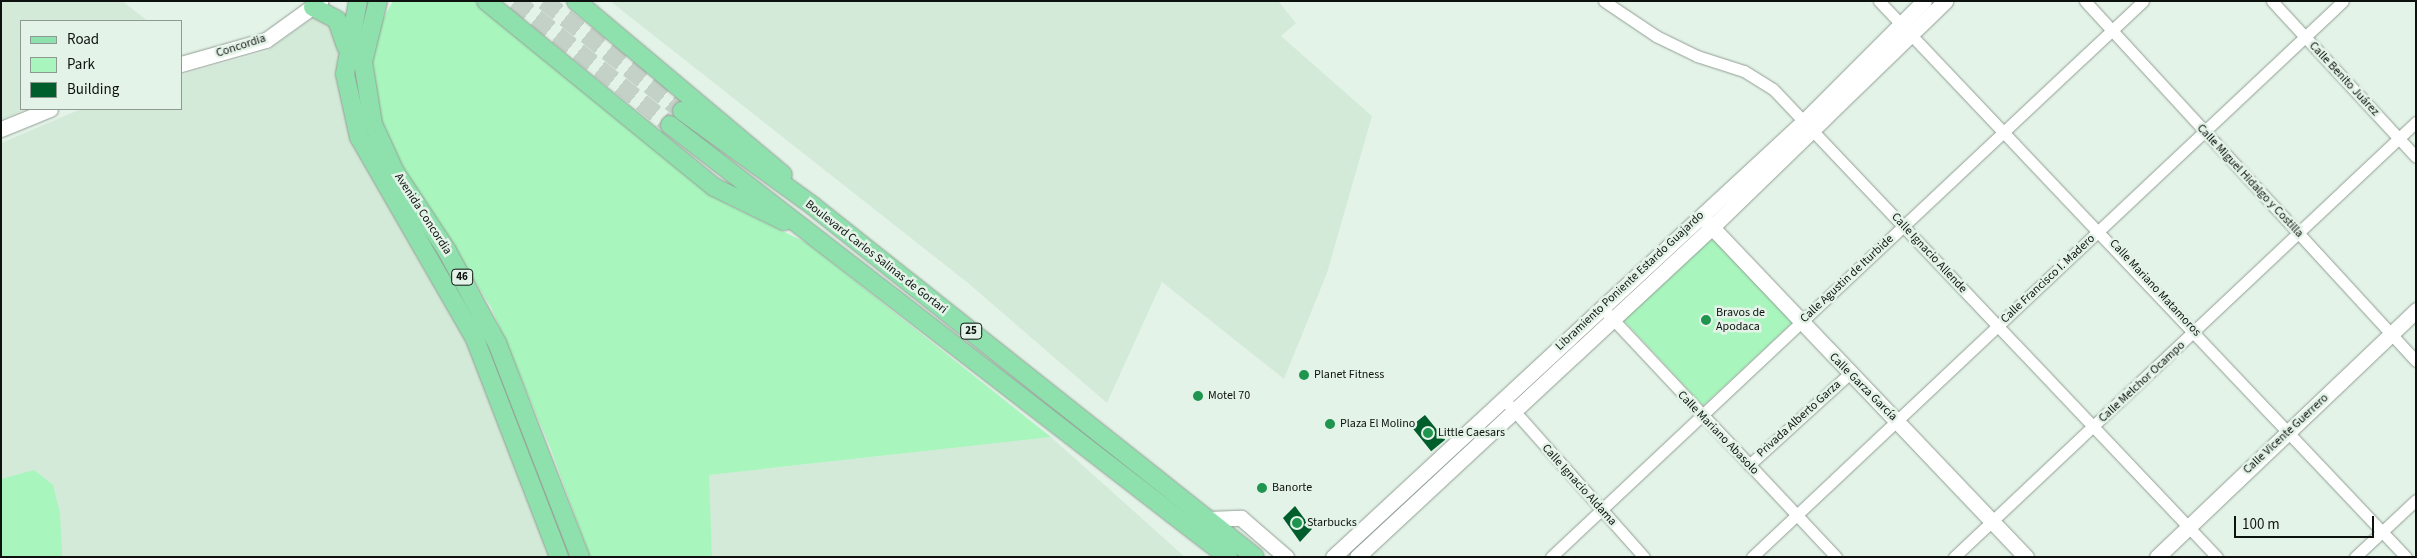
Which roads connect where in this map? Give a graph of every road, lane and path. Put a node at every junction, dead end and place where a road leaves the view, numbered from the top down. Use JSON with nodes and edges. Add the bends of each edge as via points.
{"nodes":[{"id":1,"x":358,"y":1,"type":"edge"},
{"id":2,"x":378,"y":1,"type":"edge"},
{"id":3,"x":387,"y":1,"type":"edge"},
{"id":4,"x":486,"y":1,"type":"edge"},
{"id":5,"x":576,"y":1,"type":"edge"},
{"id":6,"x":1604,"y":1,"type":"edge"},
{"id":7,"x":1879,"y":1,"type":"edge"},
{"id":8,"x":1924,"y":1,"type":"edge"},
{"id":9,"x":1945,"y":1,"type":"edge"},
{"id":10,"x":2085,"y":1,"type":"edge"},
{"id":11,"x":2143,"y":1,"type":"edge"},
{"id":12,"x":2272,"y":1,"type":"edge"},
{"id":13,"x":2343,"y":1,"type":"edge"},
{"id":14,"x":319,"y":3,"type":"edge"},
{"id":15,"x":370,"y":20,"type":"junction"},
{"id":16,"x":1900,"y":24,"type":"junction"},
{"id":17,"x":2112,"y":30,"type":"junction"},
{"id":18,"x":1912,"y":34,"type":"junction"},
{"id":19,"x":2305,"y":37,"type":"junction"},
{"id":20,"x":346,"y":49,"type":"junction"},
{"id":21,"x":182,"y":64,"type":"edge"},
{"id":22,"x":47,"y":110,"type":"edge"},
{"id":23,"x":682,"y":111,"type":"tunnel mouth"},
{"id":24,"x":2416,"y":122,"type":"edge"},
{"id":25,"x":1810,"y":124,"type":"junction"},
{"id":26,"x":670,"y":125,"type":"tunnel mouth"},
{"id":27,"x":1,"y":128,"type":"edge"},
{"id":28,"x":2006,"y":132,"type":"junction"},
{"id":29,"x":2204,"y":132,"type":"junction"},
{"id":30,"x":2399,"y":138,"type":"junction"},
{"id":31,"x":2416,"y":157,"type":"edge"},
{"id":32,"x":813,"y":206,"type":"junction"},
{"id":33,"x":1701,"y":216,"type":"junction"},
{"id":34,"x":798,"y":225,"type":"junction"},
{"id":35,"x":1903,"y":226,"type":"junction"},
{"id":36,"x":1712,"y":228,"type":"junction"},
{"id":37,"x":2100,"y":230,"type":"junction"},
{"id":38,"x":2297,"y":233,"type":"junction"},
{"id":39,"x":1602,"y":308,"type":"junction"},
{"id":40,"x":2416,"y":310,"type":"edge"},
{"id":41,"x":1612,"y":320,"type":"junction"},
{"id":42,"x":1800,"y":324,"type":"junction"},
{"id":43,"x":1998,"y":326,"type":"junction"},
{"id":44,"x":2196,"y":332,"type":"junction"},
{"id":45,"x":2391,"y":334,"type":"junction"},
{"id":46,"x":2416,"y":361,"type":"edge"},
{"id":47,"x":1850,"y":373,"type":"junction"},
{"id":48,"x":1504,"y":398,"type":"junction"},
{"id":49,"x":1515,"y":413,"type":"junction"},
{"id":50,"x":1700,"y":418,"type":"junction"},
{"id":51,"x":1897,"y":421,"type":"junction"},
{"id":52,"x":2095,"y":425,"type":"junction"},
{"id":53,"x":2289,"y":431,"type":"junction"},
{"id":54,"x":1749,"y":465,"type":"junction"},
{"id":55,"x":2416,"y":500,"type":"edge"},
{"id":56,"x":1600,"y":510,"type":"junction"},
{"id":57,"x":1797,"y":515,"type":"junction"},
{"id":58,"x":1207,"y":520,"type":"junction"},
{"id":59,"x":1993,"y":521,"type":"junction"},
{"id":60,"x":2188,"y":526,"type":"junction"},
{"id":61,"x":2382,"y":531,"type":"junction"},
{"id":62,"x":1254,"y":555,"type":"edge"},
{"id":63,"x":559,"y":557,"type":"edge"},
{"id":64,"x":580,"y":557,"type":"edge"},
{"id":65,"x":1228,"y":557,"type":"edge"},
{"id":66,"x":1286,"y":557,"type":"edge"},
{"id":67,"x":1333,"y":557,"type":"edge"},
{"id":68,"x":1357,"y":557,"type":"edge"},
{"id":69,"x":1551,"y":557,"type":"edge"},
{"id":70,"x":1644,"y":557,"type":"edge"},
{"id":71,"x":1752,"y":557,"type":"edge"},
{"id":72,"x":1836,"y":557,"type":"edge"},
{"id":73,"x":1954,"y":557,"type":"edge"},
{"id":74,"x":2026,"y":557,"type":"edge"},
{"id":75,"x":2157,"y":557,"type":"edge"},
{"id":76,"x":2217,"y":557,"type":"edge"},
{"id":77,"x":2355,"y":557,"type":"edge"},
{"id":78,"x":2406,"y":557,"type":"edge"}],
"edges":[{"from":1,"to":20,"type":"main road","name":"Avenida Concordia","number":"46"},
{"from":2,"to":15,"type":"main road","name":"Avenida Concordia","number":"46"},
{"from":3,"to":15,"type":"main road"},
{"from":4,"to":34,"type":"main road","via":[[714,187],[768,216]]},
{"from":5,"to":32,"type":"main road","via":[[757,148]]},
{"from":6,"to":25,"type":"street","name":"Calle Ignacio Allende","via":[[1664,40],[1756,77]]},
{"from":7,"to":16,"type":"street","name":"Calle Mariano Matamoros"},
{"from":8,"to":16,"type":"street","name":"Libramiento Poniente Estardo Guajardo"},
{"from":9,"to":18,"type":"street","name":"Libramiento Poniente Estardo Guajardo"},
{"from":10,"to":17,"type":"street","name":"Calle Miguel Hidalgo y Costilla"},
{"from":11,"to":17,"type":"street","name":"Calle Agustin de Iturbide"},
{"from":12,"to":19,"type":"street","name":"Calle Benito Juárez"},
{"from":13,"to":19,"type":"street","name":"Calle Francisco I. Madero"},
{"from":14,"to":20,"type":"main road","via":[[337,20]]},
{"from":14,"to":21,"type":"street","name":"Concordia","via":[[266,40]]},
{"from":15,"to":64,"type":"main road","name":"Avenida Concordia","number":"46","via":[[364,70],[373,124],[395,172],[448,251],[497,343]]},
{"from":16,"to":18,"type":"street","name":"Calle Mariano Matamoros"},
{"from":16,"to":25,"type":"street","name":"Libramiento Poniente Estardo Guajardo"},
{"from":17,"to":28,"type":"street","name":"Calle Agustin de Iturbide"},
{"from":17,"to":29,"type":"street","name":"Calle Miguel Hidalgo y Costilla"},
{"from":18,"to":25,"type":"street","name":"Libramiento Poniente Estardo Guajardo"},
{"from":18,"to":28,"type":"street","name":"Calle Mariano Matamoros"},
{"from":19,"to":29,"type":"street","name":"Calle Francisco I. Madero"},
{"from":19,"to":30,"type":"street","name":"Calle Benito Juárez"},
{"from":20,"to":63,"type":"main road","name":"Avenida Concordia","number":"46","via":[[349,105],[359,137],[475,339]]},
{"from":22,"to":27,"type":"street"},
{"from":23,"to":32,"type":"main road","name":"Boulevard Carlos Salinas de Gortari","number":"25"},
{"from":24,"to":30,"type":"street","name":"Calle Melchor Ocampo"},
{"from":25,"to":33,"type":"street","name":"Libramiento Poniente Estardo Guajardo"},
{"from":25,"to":35,"type":"street","name":"Calle Ignacio Allende"},
{"from":25,"to":36,"type":"street","name":"Libramiento Poniente Estardo Guajardo"},
{"from":26,"to":34,"type":"main road","name":"Boulevard Carlos Salinas de Gortari","number":"25"},
{"from":28,"to":35,"type":"street","name":"Calle Agustin de Iturbide"},
{"from":28,"to":37,"type":"street","name":"Calle Mariano Matamoros"},
{"from":29,"to":37,"type":"street","name":"Calle Francisco I. Madero"},
{"from":29,"to":38,"type":"street","name":"Calle Miguel Hidalgo y Costilla"},
{"from":30,"to":31,"type":"street","name":"Calle Benito Juárez"},
{"from":30,"to":38,"type":"street","name":"Calle Melchor Ocampo"},
{"from":32,"to":58,"type":"main road","name":"Boulevard Carlos Salinas de Gortari","number":"25"},
{"from":33,"to":36,"type":"street","name":"Calle Garza García"},
{"from":33,"to":39,"type":"street","name":"Libramiento Poniente Estardo Guajardo"},
{"from":34,"to":65,"type":"main road","name":"Boulevard Carlos Salinas de Gortari","number":"25"},
{"from":35,"to":42,"type":"street","name":"Calle Agustin de Iturbide"},
{"from":35,"to":43,"type":"street","name":"Calle Ignacio Allende"},
{"from":36,"to":41,"type":"street","name":"Libramiento Poniente Estardo Guajardo"},
{"from":36,"to":42,"type":"street","name":"Calle Garza García"},
{"from":37,"to":43,"type":"street","name":"Calle Francisco I. Madero"},
{"from":37,"to":44,"type":"street","name":"Calle Mariano Matamoros"},
{"from":38,"to":44,"type":"street","name":"Calle Melchor Ocampo"},
{"from":38,"to":45,"type":"street","name":"Calle Miguel Hidalgo y Costilla"},
{"from":39,"to":41,"type":"street","name":"Calle Mariano Abasolo"},
{"from":39,"to":48,"type":"street","name":"Libramiento Poniente Estardo Guajardo"},
{"from":40,"to":45,"type":"street","name":"Calle Vicente Guerrero"},
{"from":41,"to":49,"type":"street","name":"Libramiento Poniente Estardo Guajardo"},
{"from":41,"to":50,"type":"street","name":"Calle Mariano Abasolo"},
{"from":42,"to":47,"type":"street","name":"Calle Garza García"},
{"from":42,"to":50,"type":"street","name":"Calle Agustin de Iturbide"},
{"from":43,"to":51,"type":"street","name":"Calle Francisco I. Madero"},
{"from":43,"to":52,"type":"street","name":"Calle Ignacio Allende"},
{"from":44,"to":52,"type":"street","name":"Calle Melchor Ocampo"},
{"from":44,"to":53,"type":"street","name":"Calle Mariano Matamoros"},
{"from":45,"to":46,"type":"street","name":"Calle Miguel Hidalgo y Costilla"},
{"from":45,"to":53,"type":"street","name":"Calle Vicente Guerrero"},
{"from":47,"to":51,"type":"street","name":"Calle Garza García"},
{"from":47,"to":54,"type":"street","name":"Privada Alberto Garza"},
{"from":48,"to":49,"type":"street","name":"Calle Ignacio Aldama"},
{"from":48,"to":67,"type":"street","name":"Libramiento Poniente Estardo Guajardo"},
{"from":49,"to":56,"type":"street","name":"Calle Ignacio Aldama"},
{"from":49,"to":68,"type":"street","name":"Libramiento Poniente Estardo Guajardo"},
{"from":50,"to":54,"type":"street","name":"Calle Mariano Abasolo"},
{"from":50,"to":56,"type":"street","name":"Calle Agustin de Iturbide"},
{"from":51,"to":57,"type":"street","name":"Calle Francisco I. Madero"},
{"from":51,"to":59,"type":"street","name":"Calle Garza García"},
{"from":52,"to":59,"type":"street","name":"Calle Melchor Ocampo"},
{"from":52,"to":60,"type":"street","name":"Calle Ignacio Allende"},
{"from":53,"to":60,"type":"street","name":"Calle Vicente Guerrero"},
{"from":53,"to":61,"type":"street","name":"Calle Mariano Matamoros"},
{"from":54,"to":57,"type":"street","name":"Calle Mariano Abasolo"},
{"from":55,"to":61,"type":"street"},
{"from":56,"to":69,"type":"street","name":"Calle Agustin de Iturbide"},
{"from":56,"to":70,"type":"street","name":"Calle Ignacio Aldama"},
{"from":57,"to":71,"type":"street","name":"Calle Francisco I. Madero"},
{"from":57,"to":72,"type":"street","name":"Calle Mariano Abasolo"},
{"from":58,"to":62,"type":"main road","name":"Boulevard Carlos Salinas de Gortari","number":"25"},
{"from":58,"to":66,"type":"street","via":[[1241,518]]},
{"from":59,"to":73,"type":"street","name":"Calle Melchor Ocampo"},
{"from":59,"to":74,"type":"street","name":"Calle Garza García"},
{"from":60,"to":75,"type":"street","name":"Calle Vicente Guerrero"},
{"from":60,"to":76,"type":"street","name":"Calle Ignacio Allende"},
{"from":61,"to":77,"type":"street"},
{"from":61,"to":78,"type":"street","name":"Calle Mariano Matamoros"}]}
